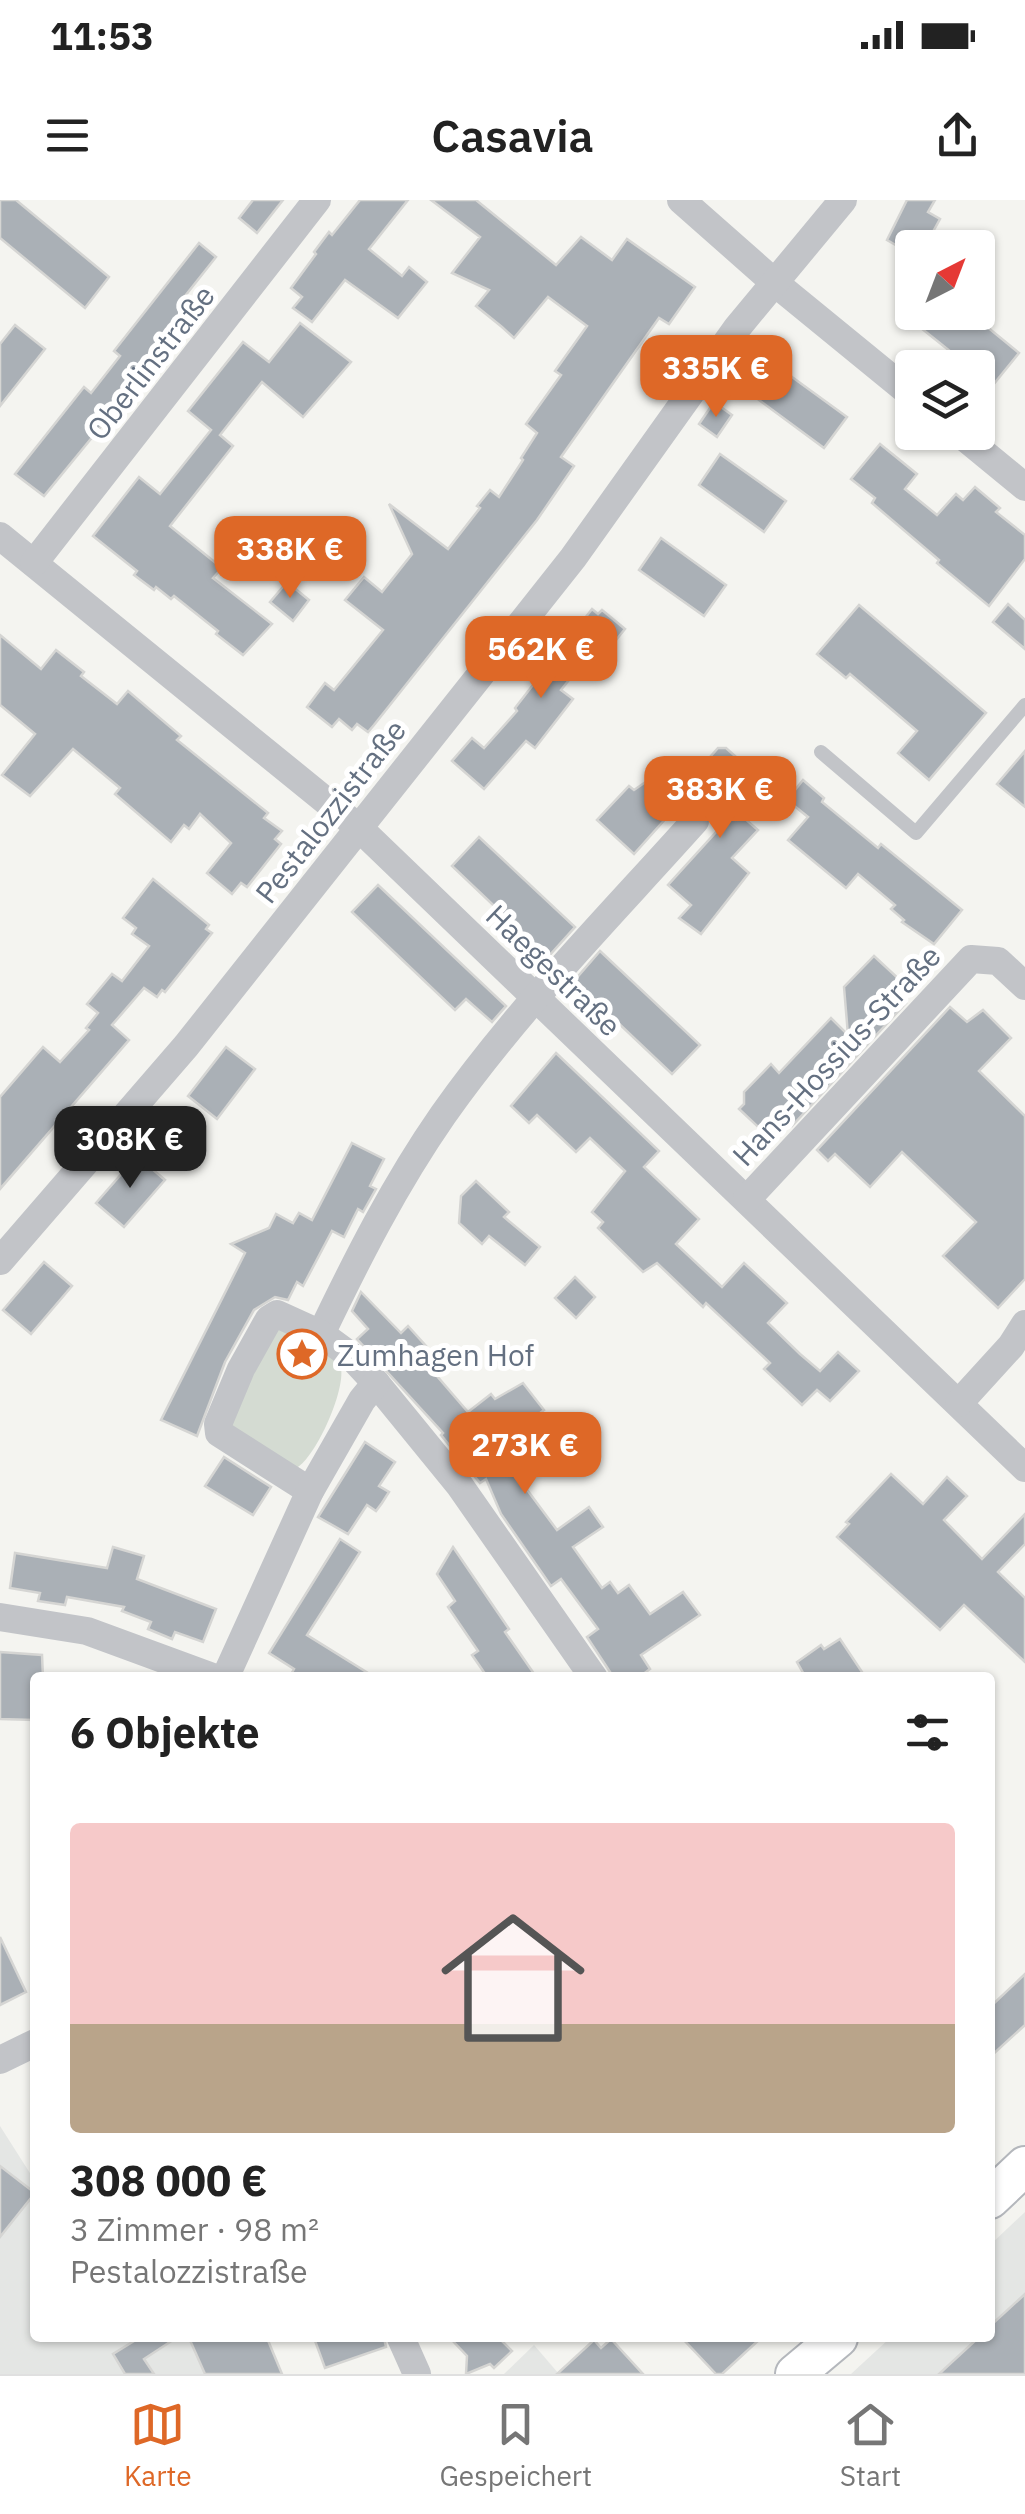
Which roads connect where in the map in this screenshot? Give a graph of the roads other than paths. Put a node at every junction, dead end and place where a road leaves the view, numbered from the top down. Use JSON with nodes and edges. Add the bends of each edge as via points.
{"nodes":[{"id":1,"x":317,"y":200,"type":"edge"},
{"id":2,"x":681,"y":200,"type":"edge"},
{"id":3,"x":843,"y":200,"type":"edge"},
{"id":4,"x":775,"y":284,"type":"junction"},
{"id":5,"x":895,"y":382,"type":"edge"},
{"id":6,"x":980,"y":450,"type":"edge"},
{"id":7,"x":1025,"y":487,"type":"edge"},
{"id":8,"x":12,"y":553,"type":"edge"},
{"id":9,"x":1025,"y":705,"type":"edge"},
{"id":10,"x":822,"y":752,"type":"dead end"},
{"id":11,"x":695,"y":821,"type":"dead end"},
{"id":12,"x":358,"y":826,"type":"junction"},
{"id":13,"x":1025,"y":986,"type":"edge"},
{"id":14,"x":536,"y":999,"type":"junction"},
{"id":15,"x":747,"y":1199,"type":"junction"},
{"id":16,"x":0,"y":1261,"type":"edge"},
{"id":17,"x":1025,"y":1324,"type":"edge"},
{"id":18,"x":321,"y":1334,"type":"junction"},
{"id":19,"x":376,"y":1384,"type":"junction"},
{"id":20,"x":959,"y":1403,"type":"junction"},
{"id":21,"x":1025,"y":1468,"type":"edge"},
{"id":22,"x":310,"y":1491,"type":"junction"},
{"id":23,"x":0,"y":1618,"type":"edge"},
{"id":24,"x":199,"y":1672,"type":"edge"},
{"id":25,"x":227,"y":1672,"type":"edge"},
{"id":26,"x":590,"y":1672,"type":"edge"},
{"id":27,"x":30,"y":2045,"type":"edge"},
{"id":28,"x":0,"y":2060,"type":"edge"},
{"id":29,"x":1025,"y":2166,"type":"edge"},
{"id":30,"x":995,"y":2193,"type":"edge"},
{"id":31,"x":403,"y":2342,"type":"edge"},
{"id":32,"x":833,"y":2342,"type":"edge"},
{"id":33,"x":417,"y":2374,"type":"edge"},
{"id":34,"x":795,"y":2374,"type":"edge"}],
"edges":[{"from":1,"to":8,"type":"street","name":"Oberlinstraße"},
{"from":2,"to":4,"type":"street"},
{"from":3,"to":4,"type":"street","name":"Pestalozzistraße"},
{"from":4,"to":5,"type":"street"},
{"from":4,"to":12,"type":"street","name":"Pestalozzistraße","via":[[573,558]]},
{"from":6,"to":7,"type":"street"},
{"from":8,"to":12,"type":"street","name":"Haegestraße"},
{"from":9,"to":10,"type":"lane","via":[[916,833]]},
{"from":11,"to":14,"type":"street"},
{"from":12,"to":14,"type":"street","name":"Haegestraße"},
{"from":12,"to":16,"type":"street","name":"Pestalozzistraße","via":[[186,1046]]},
{"from":13,"to":15,"type":"street","name":"Hans-Hossius-Straße","via":[[998,961],[970,959]]},
{"from":14,"to":15,"type":"street","name":"Haegestraße"},
{"from":14,"to":18,"type":"street","via":[[443,1115],[386,1206]]},
{"from":15,"to":20,"type":"street","name":"Haegestraße"},
{"from":17,"to":20,"type":"street"},
{"from":18,"to":19,"type":"street"},
{"from":18,"to":22,"type":"street","via":[[277,1314],[269,1319],[218,1424],[220,1433]]},
{"from":19,"to":22,"type":"street"},
{"from":19,"to":26,"type":"street","via":[[460,1486]]},
{"from":20,"to":21,"type":"street","name":"Haegestraße"},
{"from":22,"to":25,"type":"street"},
{"from":23,"to":24,"type":"street","via":[[88,1631]]},
{"from":27,"to":28,"type":"street"},
{"from":29,"to":30,"type":"main road"},
{"from":31,"to":33,"type":"street"},
{"from":32,"to":34,"type":"main road"}]}
